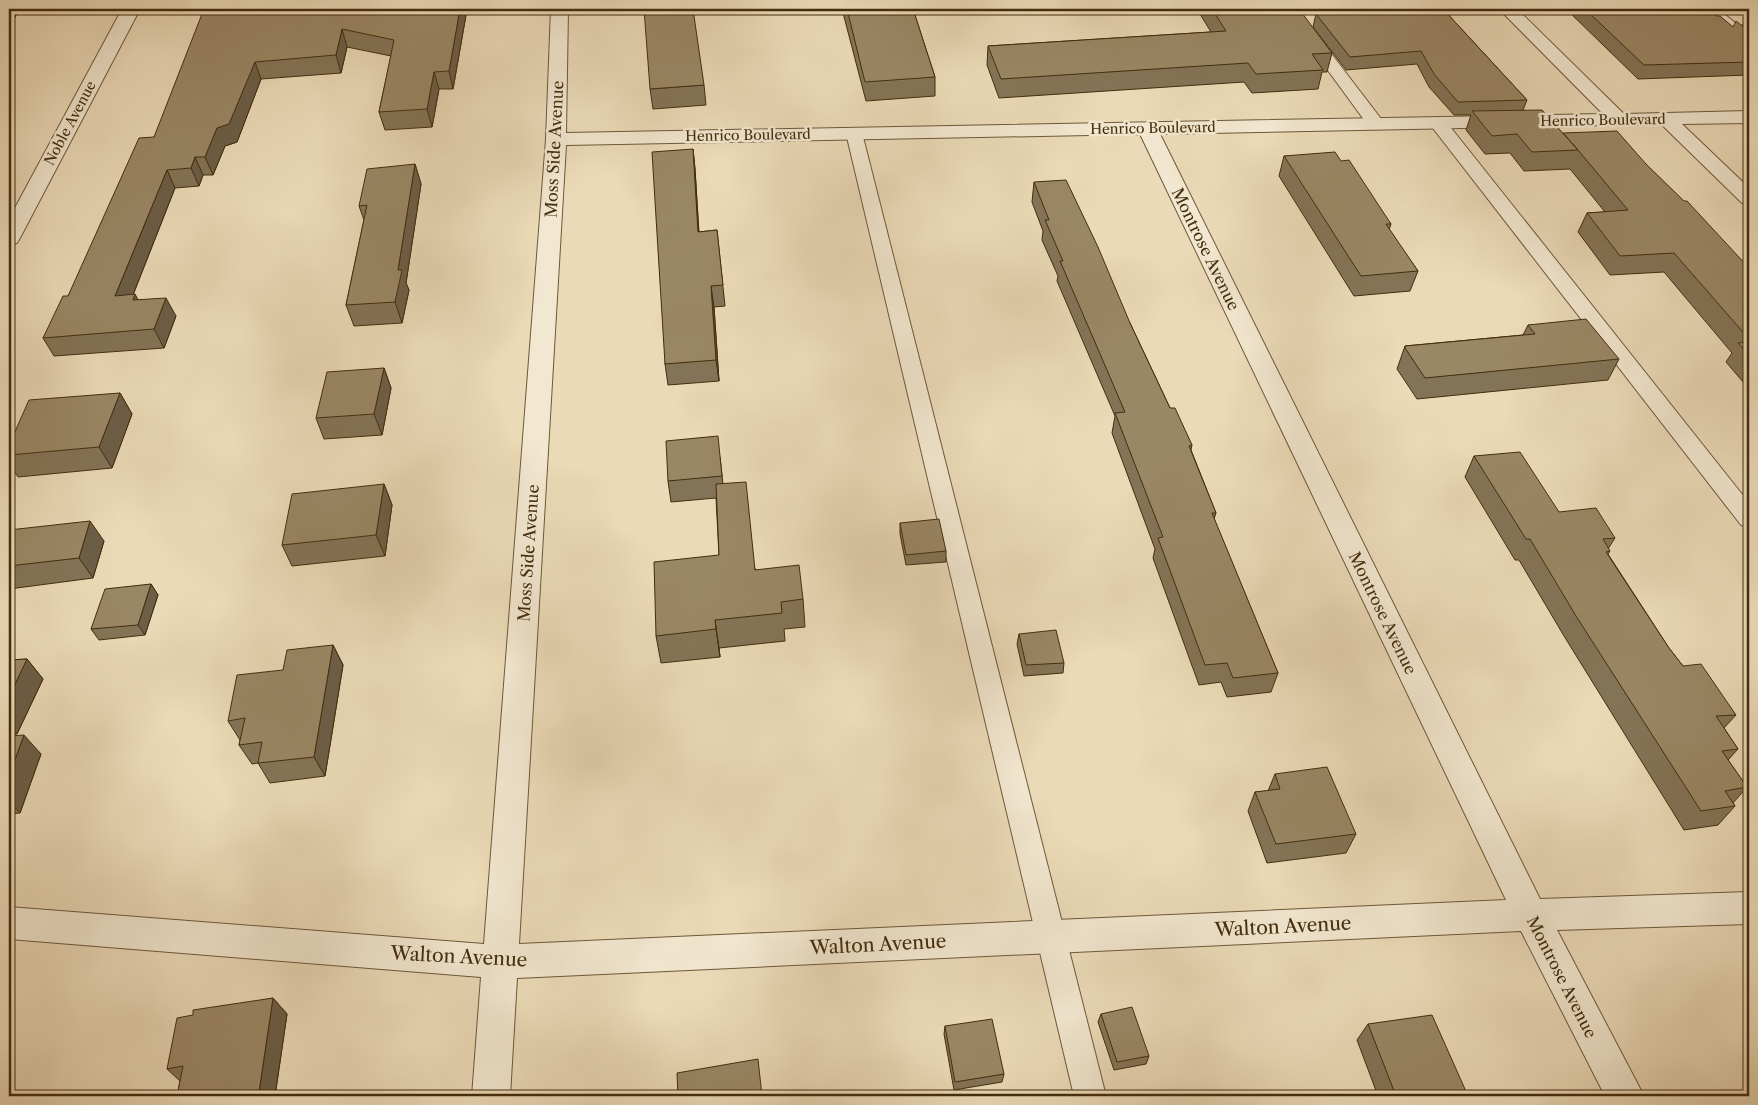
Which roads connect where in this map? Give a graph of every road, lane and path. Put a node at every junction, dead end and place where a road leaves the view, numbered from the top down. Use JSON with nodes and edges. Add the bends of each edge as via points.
{"nodes":[{"id":1,"x":131,"y":9,"type":"edge"},
{"id":2,"x":559,"y":9,"type":"edge"},
{"id":3,"x":1290,"y":9,"type":"edge"},
{"id":4,"x":1507,"y":9,"type":"edge"},
{"id":5,"x":1709,"y":9,"type":"edge"},
{"id":6,"x":1740,"y":19,"type":"dead end"},
{"id":7,"x":1722,"y":20,"type":"junction"},
{"id":8,"x":1749,"y":42,"type":"edge"},
{"id":9,"x":1749,"y":117,"type":"edge"},
{"id":10,"x":1666,"y":118,"type":"junction"},
{"id":11,"x":1619,"y":119,"type":"junction"},
{"id":12,"x":1438,"y":123,"type":"junction"},
{"id":13,"x":1376,"y":124,"type":"junction"},
{"id":14,"x":1147,"y":128,"type":"junction"},
{"id":15,"x":854,"y":134,"type":"junction"},
{"id":16,"x":556,"y":139,"type":"junction"},
{"id":17,"x":1749,"y":199,"type":"edge"},
{"id":18,"x":9,"y":238,"type":"edge"},
{"id":19,"x":1749,"y":519,"type":"edge"},
{"id":20,"x":1749,"y":908,"type":"edge"},
{"id":21,"x":1530,"y":914,"type":"junction"},
{"id":22,"x":9,"y":923,"type":"edge"},
{"id":23,"x":1052,"y":936,"type":"junction"},
{"id":24,"x":500,"y":962,"type":"junction"},
{"id":25,"x":491,"y":1096,"type":"edge"},
{"id":26,"x":1090,"y":1096,"type":"edge"},
{"id":27,"x":1624,"y":1096,"type":"edge"}],
"edges":[{"from":1,"to":18,"type":"street","name":"Noble Avenue"},
{"from":2,"to":16,"type":"street","name":"Moss Side Avenue"},
{"from":3,"to":13,"type":"lane"},
{"from":4,"to":11,"type":"street"},
{"from":5,"to":7,"type":"lane"},
{"from":6,"to":7,"type":"lane"},
{"from":7,"to":8,"type":"lane"},
{"from":9,"to":10,"type":"street","name":"Henrico Boulevard"},
{"from":10,"to":11,"type":"street","name":"Henrico Boulevard"},
{"from":10,"to":17,"type":"street"},
{"from":11,"to":12,"type":"street","name":"Henrico Boulevard"},
{"from":12,"to":13,"type":"street","name":"Henrico Boulevard"},
{"from":12,"to":19,"type":"lane"},
{"from":13,"to":14,"type":"street","name":"Henrico Boulevard"},
{"from":14,"to":15,"type":"street","name":"Henrico Boulevard"},
{"from":14,"to":21,"type":"street","name":"Montrose Avenue"},
{"from":15,"to":16,"type":"street","name":"Henrico Boulevard"},
{"from":15,"to":23,"type":"lane"},
{"from":16,"to":24,"type":"street","name":"Moss Side Avenue"},
{"from":20,"to":21,"type":"street","name":"Walton Avenue"},
{"from":21,"to":23,"type":"street","name":"Walton Avenue"},
{"from":21,"to":27,"type":"street","name":"Montrose Avenue"},
{"from":22,"to":24,"type":"street","name":"Walton Avenue"},
{"from":23,"to":24,"type":"street","name":"Walton Avenue"},
{"from":23,"to":26,"type":"lane"},
{"from":24,"to":25,"type":"street","name":"Moss Side Avenue"}]}
